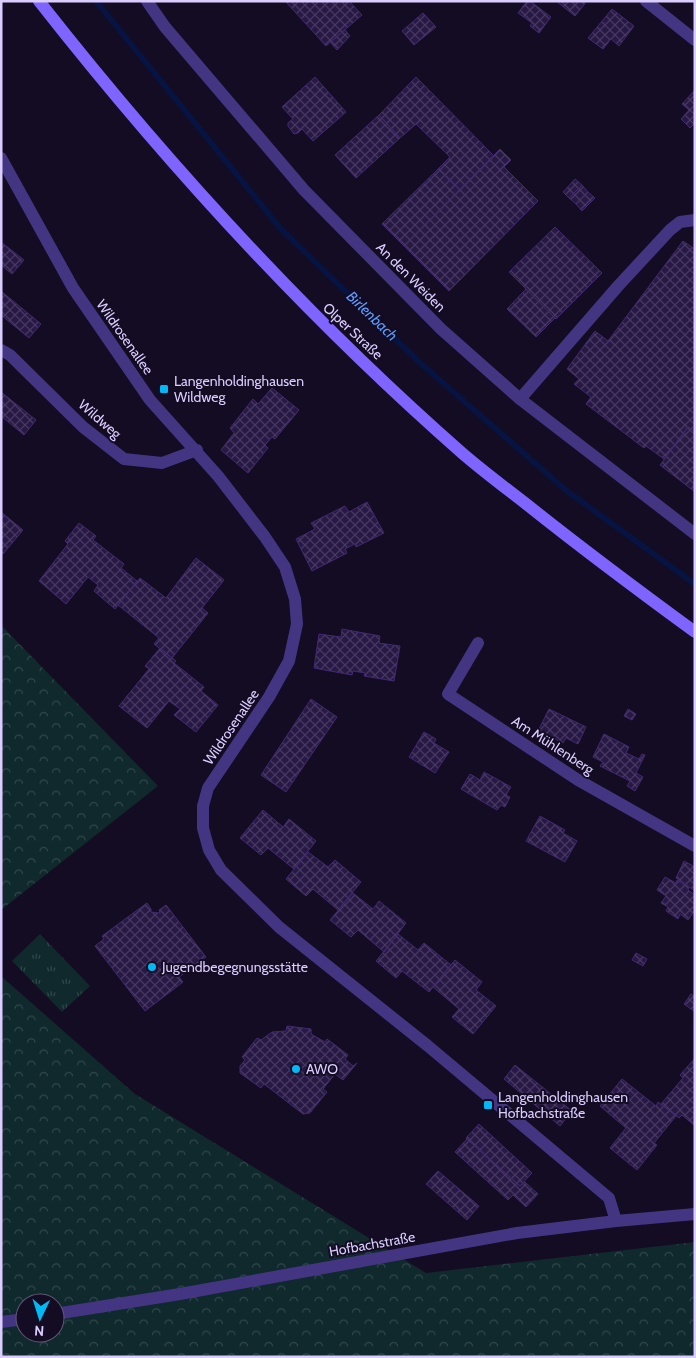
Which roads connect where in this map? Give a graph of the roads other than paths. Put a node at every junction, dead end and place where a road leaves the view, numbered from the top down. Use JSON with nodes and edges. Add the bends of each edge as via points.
{"nodes":[{"id":1,"x":39,"y":1,"type":"edge"},
{"id":2,"x":147,"y":1,"type":"edge"},
{"id":3,"x":646,"y":1,"type":"edge"},
{"id":4,"x":695,"y":40,"type":"edge"},
{"id":5,"x":3,"y":164,"type":"edge"},
{"id":6,"x":695,"y":220,"type":"edge"},
{"id":7,"x":1,"y":350,"type":"edge"},
{"id":8,"x":520,"y":398,"type":"junction"},
{"id":9,"x":197,"y":450,"type":"junction"},
{"id":10,"x":695,"y":534,"type":"edge"},
{"id":11,"x":695,"y":632,"type":"edge"},
{"id":12,"x":478,"y":643,"type":"dead end"},
{"id":13,"x":695,"y":846,"type":"edge"},
{"id":14,"x":695,"y":1214,"type":"edge"},
{"id":15,"x":616,"y":1221,"type":"junction"},
{"id":16,"x":65,"y":1312,"type":"edge"},
{"id":17,"x":15,"y":1320,"type":"edge"},
{"id":18,"x":1,"y":1322,"type":"edge"}],
"edges":[{"from":1,"to":11,"type":"main road","name":"Olper Straße","via":[[184,177],[318,319],[463,454]]},
{"from":2,"to":8,"type":"street","name":"An den Weiden","via":[[304,190],[441,329]]},
{"from":3,"to":4,"type":"street"},
{"from":5,"to":9,"type":"street","name":"Wildrosenallee","via":[[73,288],[150,400]]},
{"from":6,"to":8,"type":"street","via":[[680,222],[670,230]]},
{"from":7,"to":9,"type":"street","name":"Wildweg","via":[[10,355],[83,427],[124,459],[162,463]]},
{"from":8,"to":10,"type":"street","name":"An den Weiden"},
{"from":9,"to":15,"type":"street","name":"Wildrosenallee","via":[[285,567],[295,600],[297,624],[289,661],[269,698],[208,788],[203,806],[203,828],[209,850],[221,870],[279,927],[428,1046],[609,1198]]},
{"from":12,"to":13,"type":"street","name":"Am Mühlenberg","via":[[448,694],[578,780]]},
{"from":14,"to":15,"type":"street","name":"Hofbachstraße"},
{"from":15,"to":16,"type":"street","name":"Hofbachstraße","via":[[517,1234]]},
{"from":17,"to":18,"type":"street"}]}
